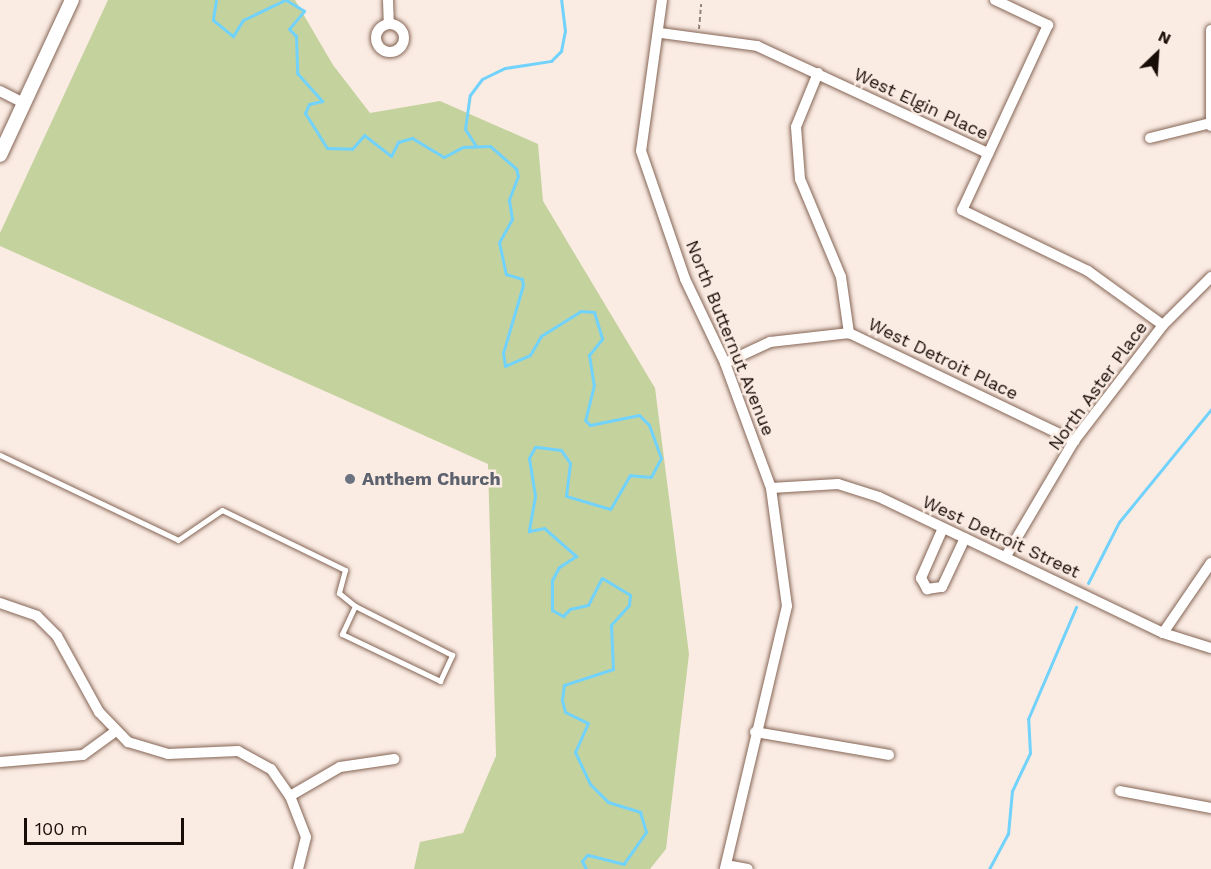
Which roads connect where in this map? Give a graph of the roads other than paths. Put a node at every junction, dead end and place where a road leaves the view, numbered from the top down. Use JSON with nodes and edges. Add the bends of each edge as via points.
{"nodes":[{"id":1,"x":72,"y":0,"type":"edge"},
{"id":2,"x":388,"y":0,"type":"edge"},
{"id":3,"x":662,"y":0,"type":"edge"},
{"id":4,"x":994,"y":0,"type":"edge"},
{"id":5,"x":388,"y":24,"type":"dead end"},
{"id":6,"x":1211,"y":30,"type":"edge"},
{"id":7,"x":661,"y":33,"type":"junction"},
{"id":8,"x":818,"y":73,"type":"junction"},
{"id":9,"x":0,"y":91,"type":"edge"},
{"id":10,"x":24,"y":103,"type":"junction"},
{"id":11,"x":1211,"y":124,"type":"edge"},
{"id":12,"x":1150,"y":138,"type":"dead end"},
{"id":13,"x":988,"y":153,"type":"junction"},
{"id":14,"x":0,"y":155,"type":"edge"},
{"id":15,"x":1211,"y":277,"type":"edge"},
{"id":16,"x":1164,"y":326,"type":"junction"},
{"id":17,"x":849,"y":333,"type":"junction"},
{"id":18,"x":725,"y":363,"type":"junction"},
{"id":19,"x":1074,"y":441,"type":"junction"},
{"id":20,"x":0,"y":454,"type":"edge"},
{"id":21,"x":771,"y":488,"type":"junction"},
{"id":22,"x":943,"y":528,"type":"junction"},
{"id":23,"x":965,"y":538,"type":"junction"},
{"id":24,"x":1006,"y":556,"type":"junction"},
{"id":25,"x":1211,"y":563,"type":"edge"},
{"id":26,"x":0,"y":603,"type":"edge"},
{"id":27,"x":355,"y":606,"type":"junction"},
{"id":28,"x":1163,"y":633,"type":"junction"},
{"id":29,"x":1211,"y":648,"type":"edge"},
{"id":30,"x":115,"y":732,"type":"junction"},
{"id":31,"x":755,"y":732,"type":"junction"},
{"id":32,"x":889,"y":755,"type":"dead end"},
{"id":33,"x":394,"y":759,"type":"dead end"},
{"id":34,"x":0,"y":762,"type":"edge"},
{"id":35,"x":1120,"y":791,"type":"dead end"},
{"id":36,"x":291,"y":796,"type":"junction"},
{"id":37,"x":1211,"y":808,"type":"edge"},
{"id":38,"x":726,"y":867,"type":"edge"},
{"id":39,"x":298,"y":869,"type":"edge"},
{"id":40,"x":748,"y":869,"type":"edge"}],
"edges":[{"from":1,"to":10,"type":"main road"},
{"from":2,"to":5,"type":"street"},
{"from":3,"to":7,"type":"street","name":"North Butternut Avenue"},
{"from":4,"to":13,"type":"street","via":[[1048,25]]},
{"from":6,"to":11,"type":"street"},
{"from":7,"to":8,"type":"street","name":"West Elgin Place","via":[[744,42]]},
{"from":7,"to":18,"type":"street","name":"North Butternut Avenue","via":[[641,151],[685,279]]},
{"from":8,"to":13,"type":"street","name":"West Elgin Place"},
{"from":8,"to":17,"type":"street","via":[[796,127],[800,179],[841,276]]},
{"from":9,"to":10,"type":"street"},
{"from":10,"to":14,"type":"main road"},
{"from":11,"to":12,"type":"street"},
{"from":13,"to":16,"type":"street","name":"West Elgin Place","via":[[962,210],[1088,271]]},
{"from":15,"to":16,"type":"street","name":"North Aster Place"},
{"from":16,"to":19,"type":"street","name":"North Aster Place"},
{"from":17,"to":18,"type":"street","name":"West Detroit Place","via":[[771,342]]},
{"from":17,"to":19,"type":"street","name":"West Detroit Place"},
{"from":18,"to":21,"type":"street","name":"North Butternut Avenue"},
{"from":19,"to":24,"type":"street","name":"North Aster Place"},
{"from":20,"to":27,"type":"lane","via":[[178,540],[222,510],[345,570],[339,593]]},
{"from":21,"to":22,"type":"street","name":"West Detroit Street","via":[[838,484],[879,497]]},
{"from":21,"to":31,"type":"street","name":"North Butternut Avenue","via":[[787,606]]},
{"from":22,"to":23,"type":"street","name":"West Detroit Street"},
{"from":22,"to":23,"type":"street","via":[[921,578],[927,589],[942,587]]},
{"from":23,"to":24,"type":"street","name":"West Detroit Street"},
{"from":24,"to":28,"type":"street","name":"West Detroit Street"},
{"from":25,"to":28,"type":"street"},
{"from":26,"to":30,"type":"street","via":[[37,616],[57,636]]},
{"from":27,"to":27,"type":"lane","via":[[342,634],[440,681],[452,654]]},
{"from":28,"to":29,"type":"street","name":"West Detroit Street"},
{"from":30,"to":34,"type":"street","via":[[83,755]]},
{"from":30,"to":36,"type":"street","via":[[154,752],[217,748],[247,754],[271,769]]},
{"from":31,"to":32,"type":"street"},
{"from":31,"to":38,"type":"street","name":"North Butternut Avenue"},
{"from":33,"to":36,"type":"street","via":[[340,767]]},
{"from":35,"to":37,"type":"street"},
{"from":36,"to":39,"type":"street","via":[[306,837]]},
{"from":38,"to":40,"type":"street"}]}
